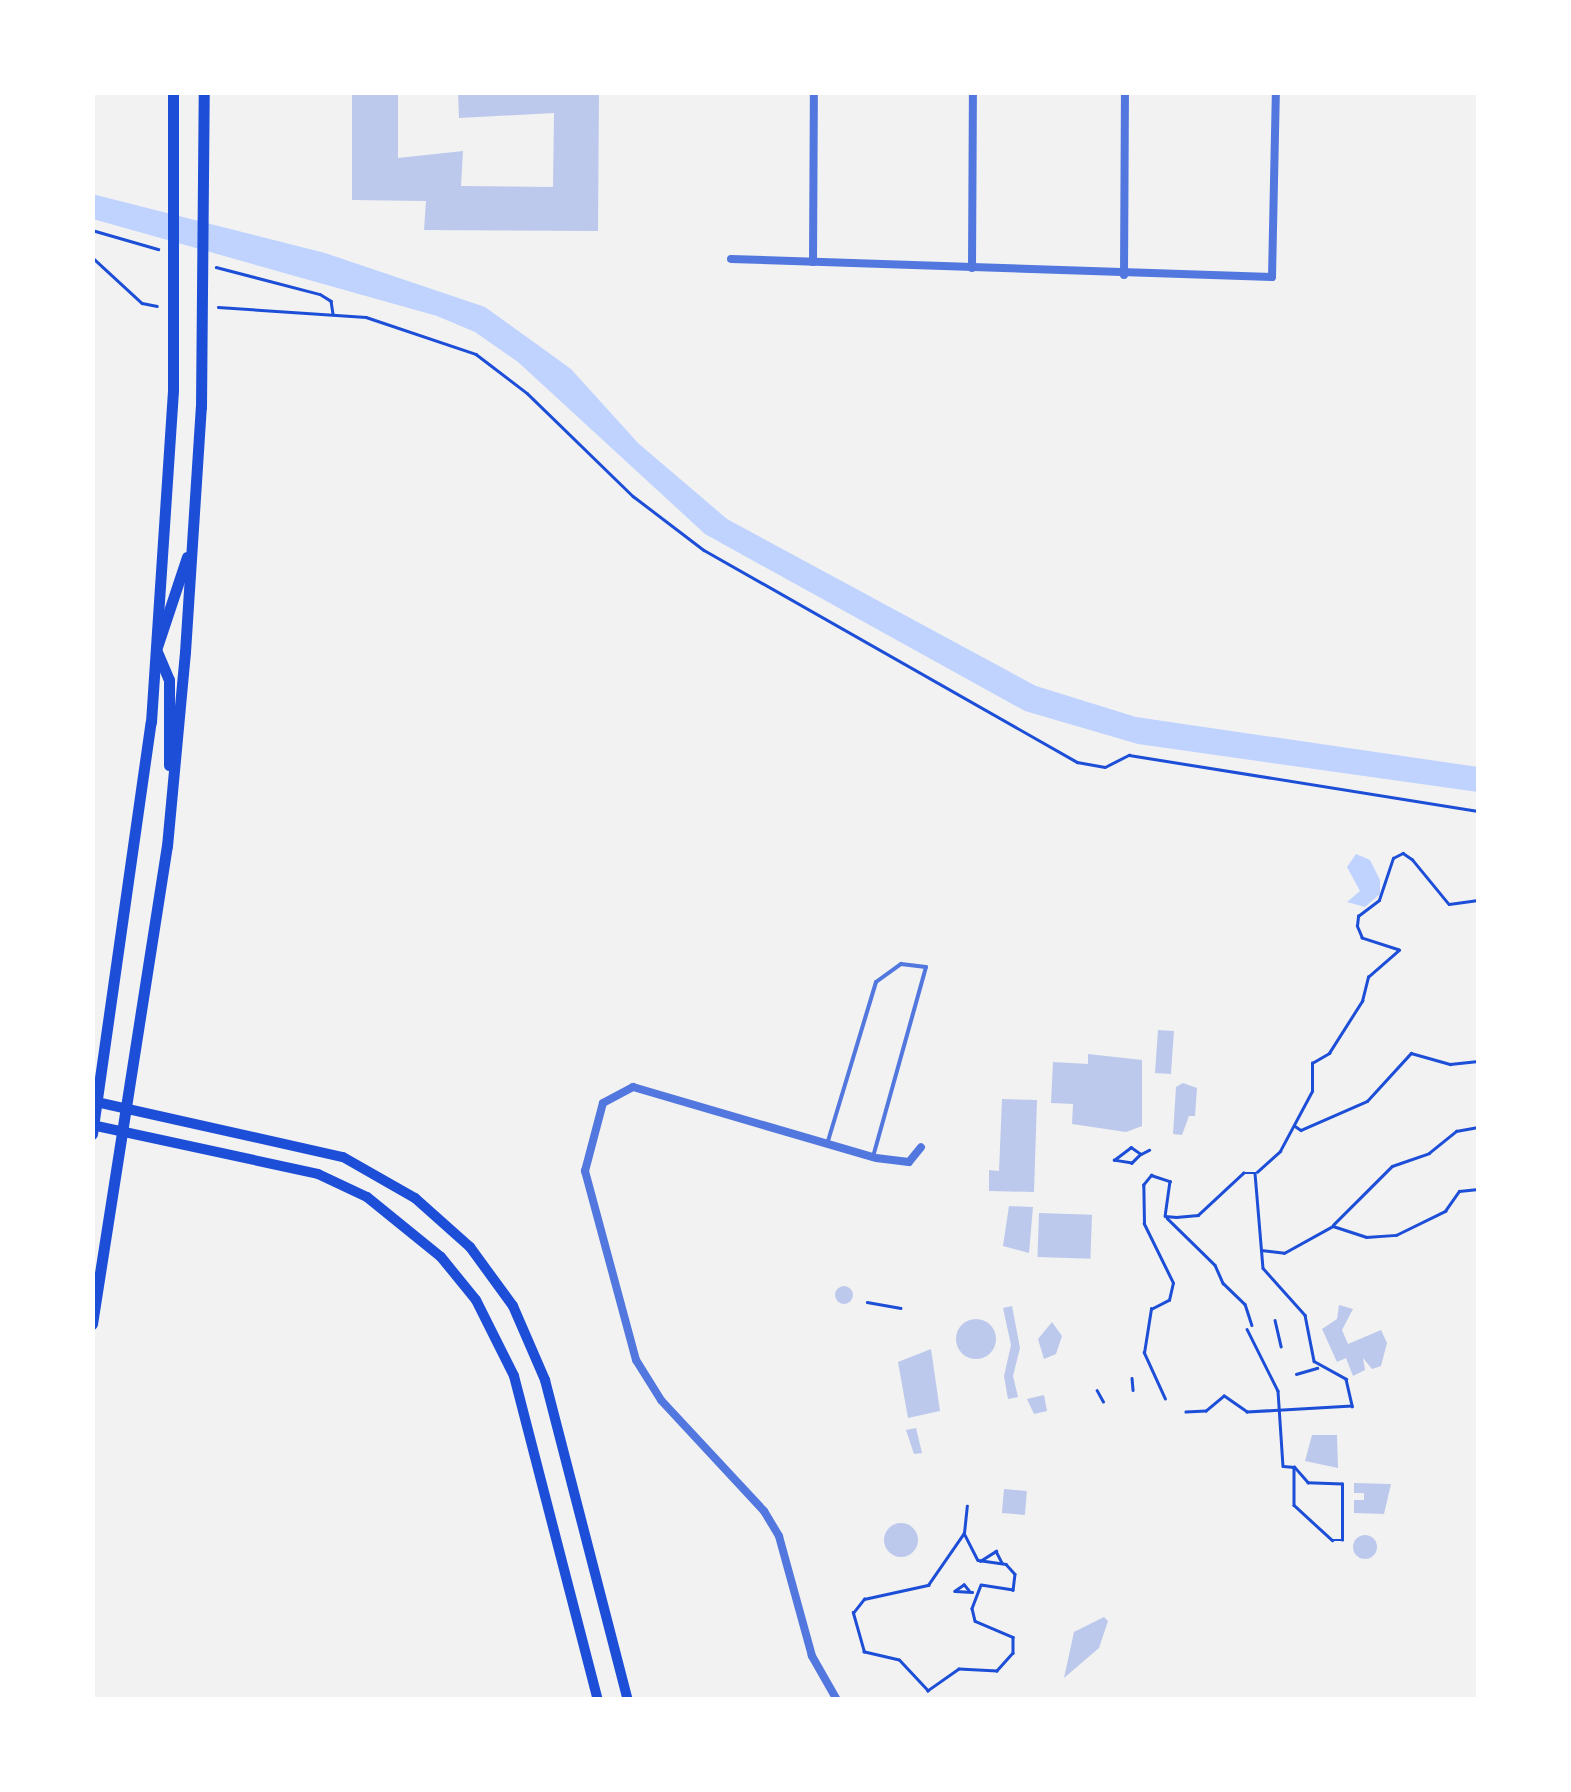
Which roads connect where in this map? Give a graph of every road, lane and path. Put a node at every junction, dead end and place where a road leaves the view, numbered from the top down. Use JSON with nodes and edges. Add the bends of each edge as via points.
{"nodes":[{"id":1,"x":173,"y":92,"type":"edge"},
{"id":2,"x":204,"y":92,"type":"edge"},
{"id":3,"x":814,"y":92,"type":"edge"},
{"id":4,"x":973,"y":92,"type":"edge"},
{"id":5,"x":1125,"y":92,"type":"edge"},
{"id":6,"x":1276,"y":92,"type":"edge"},
{"id":7,"x":92,"y":230,"type":"edge"},
{"id":8,"x":166,"y":248,"type":"junction"},
{"id":9,"x":92,"y":257,"type":"edge"},
{"id":10,"x":730,"y":258,"type":"dead end"},
{"id":11,"x":813,"y":262,"type":"junction"},
{"id":12,"x":216,"y":267,"type":"dead end"},
{"id":13,"x":972,"y":268,"type":"junction"},
{"id":14,"x":1124,"y":274,"type":"junction"},
{"id":15,"x":157,"y":306,"type":"dead end"},
{"id":16,"x":218,"y":307,"type":"dead end"},
{"id":17,"x":333,"y":316,"type":"junction"},
{"id":18,"x":195,"y":526,"type":"junction"},
{"id":19,"x":156,"y":650,"type":"junction"},
{"id":20,"x":172,"y":794,"type":"junction"},
{"id":21,"x":1478,"y":812,"type":"edge"},
{"id":22,"x":1478,"y":900,"type":"edge"},
{"id":23,"x":1478,"y":1061,"type":"edge"},
{"id":24,"x":94,"y":1101,"type":"edge"},
{"id":25,"x":127,"y":1107,"type":"junction"},
{"id":26,"x":93,"y":1125,"type":"edge"},
{"id":27,"x":1293,"y":1126,"type":"junction"},
{"id":28,"x":1478,"y":1127,"type":"edge"},
{"id":29,"x":124,"y":1130,"type":"junction"},
{"id":30,"x":92,"y":1134,"type":"edge"},
{"id":31,"x":828,"y":1142,"type":"junction"},
{"id":32,"x":921,"y":1147,"type":"dead end"},
{"id":33,"x":1149,"y":1150,"type":"dead end"},
{"id":34,"x":1141,"y":1154,"type":"junction"},
{"id":35,"x":874,"y":1157,"type":"junction"},
{"id":36,"x":1255,"y":1172,"type":"junction"},
{"id":37,"x":1478,"y":1188,"type":"edge"},
{"id":38,"x":1168,"y":1217,"type":"junction"},
{"id":39,"x":1332,"y":1226,"type":"junction"},
{"id":40,"x":1260,"y":1250,"type":"junction"},
{"id":41,"x":867,"y":1302,"type":"dead end"},
{"id":42,"x":900,"y":1308,"type":"dead end"},
{"id":43,"x":1275,"y":1320,"type":"dead end"},
{"id":44,"x":92,"y":1324,"type":"edge"},
{"id":45,"x":1252,"y":1325,"type":"dead end"},
{"id":46,"x":1247,"y":1328,"type":"dead end"},
{"id":47,"x":1281,"y":1346,"type":"dead end"},
{"id":48,"x":1318,"y":1366,"type":"junction"},
{"id":49,"x":1296,"y":1374,"type":"dead end"},
{"id":50,"x":1132,"y":1378,"type":"dead end"},
{"id":51,"x":1097,"y":1390,"type":"dead end"},
{"id":52,"x":1133,"y":1390,"type":"dead end"},
{"id":53,"x":1165,"y":1399,"type":"dead end"},
{"id":54,"x":1104,"y":1401,"type":"dead end"},
{"id":55,"x":1186,"y":1412,"type":"dead end"},
{"id":56,"x":1277,"y":1412,"type":"junction"},
{"id":57,"x":1294,"y":1467,"type":"junction"},
{"id":58,"x":966,"y":1506,"type":"dead end"},
{"id":59,"x":964,"y":1532,"type":"junction"},
{"id":60,"x":979,"y":1561,"type":"junction"},
{"id":61,"x":1003,"y":1564,"type":"junction"},
{"id":62,"x":598,"y":1700,"type":"edge"},
{"id":63,"x":628,"y":1700,"type":"edge"},
{"id":64,"x":837,"y":1700,"type":"edge"}],
"edges":[{"from":1,"to":8,"type":"main road"},
{"from":2,"to":18,"type":"main road"},
{"from":3,"to":11,"type":"street"},
{"from":4,"to":13,"type":"street"},
{"from":5,"to":14,"type":"street"},
{"from":6,"to":14,"type":"street","via":[[1272,276]]},
{"from":7,"to":8,"type":"path"},
{"from":8,"to":19,"type":"main road","via":[[173,390]]},
{"from":9,"to":15,"type":"path","via":[[142,302]]},
{"from":10,"to":11,"type":"street"},
{"from":11,"to":13,"type":"street"},
{"from":12,"to":17,"type":"path","via":[[328,297]]},
{"from":13,"to":14,"type":"street"},
{"from":16,"to":17,"type":"path"},
{"from":17,"to":21,"type":"path","via":[[366,317],[476,354],[527,393],[633,496],[704,550],[1077,762],[1105,766],[1129,755]]},
{"from":18,"to":19,"type":"main road","via":[[176,604]]},
{"from":18,"to":20,"type":"main road"},
{"from":19,"to":20,"type":"main road","via":[[169,680]]},
{"from":19,"to":24,"type":"main road","via":[[131,880]]},
{"from":20,"to":25,"type":"main road"},
{"from":22,"to":27,"type":"path","via":[[1449,904],[1412,859],[1403,853],[1394,858],[1379,900],[1358,916],[1356,926],[1362,938],[1399,950],[1368,977],[1362,1001],[1329,1053],[1312,1064],[1312,1091]]},
{"from":23,"to":27,"type":"path","via":[[1450,1064],[1410,1052],[1367,1101],[1301,1130]]},
{"from":24,"to":25,"type":"main road"},
{"from":24,"to":26,"type":"main road"},
{"from":25,"to":29,"type":"main road"},
{"from":25,"to":63,"type":"main road","via":[[343,1157],[415,1198],[470,1247],[514,1306],[545,1380]]},
{"from":26,"to":29,"type":"main road"},
{"from":26,"to":30,"type":"main road"},
{"from":27,"to":36,"type":"path","via":[[1280,1152]]},
{"from":28,"to":39,"type":"path","via":[[1456,1130],[1428,1154],[1392,1166]]},
{"from":29,"to":44,"type":"main road"},
{"from":29,"to":62,"type":"main road","via":[[281,1163],[342,1184],[402,1222],[460,1279],[514,1376]]},
{"from":31,"to":35,"type":"street"},
{"from":31,"to":35,"type":"lane","via":[[876,982],[901,964],[926,967]]},
{"from":31,"to":64,"type":"street","via":[[633,1087],[610,1095],[593,1126],[585,1171],[636,1360],[660,1400],[780,1536],[812,1656]]},
{"from":32,"to":35,"type":"street","via":[[909,1162]]},
{"from":33,"to":34,"type":"path"},
{"from":34,"to":34,"type":"path","via":[[1132,1147],[1114,1160],[1132,1163]]},
{"from":36,"to":38,"type":"path","via":[[1244,1173],[1198,1215]]},
{"from":36,"to":40,"type":"path","via":[[1261,1181]]},
{"from":37,"to":39,"type":"path","via":[[1460,1190],[1445,1211],[1396,1234],[1366,1236]]},
{"from":38,"to":45,"type":"path","via":[[1246,1304]]},
{"from":38,"to":53,"type":"path","via":[[1170,1180],[1150,1175],[1142,1185],[1142,1215],[1168,1268],[1172,1296],[1151,1310],[1144,1353]]},
{"from":39,"to":40,"type":"path","via":[[1284,1253]]},
{"from":40,"to":48,"type":"path","via":[[1266,1275],[1305,1316]]},
{"from":41,"to":42,"type":"path"},
{"from":43,"to":47,"type":"path"},
{"from":46,"to":56,"type":"path","via":[[1278,1391]]},
{"from":48,"to":49,"type":"path"},
{"from":48,"to":56,"type":"path","via":[[1343,1376],[1352,1406]]},
{"from":50,"to":52,"type":"path"},
{"from":51,"to":54,"type":"path"},
{"from":55,"to":56,"type":"path","via":[[1206,1410],[1224,1396],[1255,1412]]},
{"from":56,"to":57,"type":"path","via":[[1283,1466]]},
{"from":57,"to":57,"type":"path","via":[[1294,1505],[1332,1540],[1342,1540],[1342,1484],[1308,1483]]},
{"from":58,"to":59,"type":"path"},
{"from":59,"to":60,"type":"path"},
{"from":59,"to":61,"type":"path","via":[[923,1589],[857,1605],[852,1618],[864,1652],[898,1660],[928,1691],[959,1668],[1005,1667],[1013,1637],[975,1621],[972,1592],[986,1584],[1013,1590],[1015,1574]]},
{"from":60,"to":61,"type":"path"},
{"from":60,"to":61,"type":"path","via":[[996,1552]]}]}
